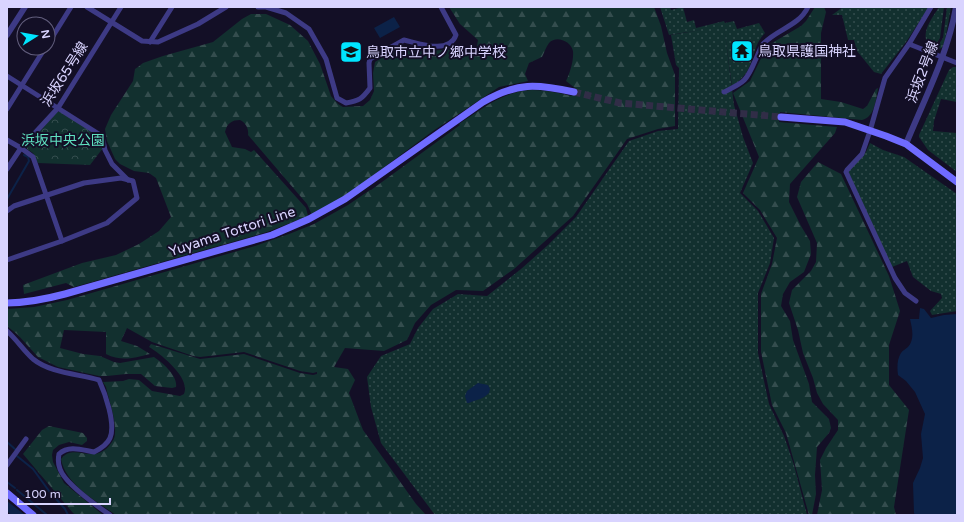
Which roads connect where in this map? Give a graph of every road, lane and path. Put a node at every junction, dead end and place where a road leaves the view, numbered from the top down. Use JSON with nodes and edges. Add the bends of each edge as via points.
{"nodes":[{"id":1,"x":26,"y":7,"type":"edge"},
{"id":2,"x":71,"y":7,"type":"edge"},
{"id":3,"x":87,"y":7,"type":"edge"},
{"id":4,"x":121,"y":7,"type":"edge"},
{"id":5,"x":172,"y":7,"type":"edge"},
{"id":6,"x":227,"y":7,"type":"edge"},
{"id":7,"x":258,"y":7,"type":"edge"},
{"id":8,"x":441,"y":7,"type":"edge"},
{"id":9,"x":808,"y":7,"type":"edge"},
{"id":10,"x":931,"y":7,"type":"edge"},
{"id":11,"x":956,"y":7,"type":"edge"},
{"id":12,"x":111,"y":22,"type":"junction"},
{"id":13,"x":56,"y":31,"type":"edge"},
{"id":14,"x":7,"y":35,"type":"edge"},
{"id":15,"x":150,"y":42,"type":"junction"},
{"id":16,"x":909,"y":44,"type":"junction"},
{"id":17,"x":40,"y":56,"type":"edge"},
{"id":18,"x":942,"y":58,"type":"junction"},
{"id":19,"x":957,"y":63,"type":"edge"},
{"id":20,"x":7,"y":76,"type":"edge"},
{"id":21,"x":22,"y":86,"type":"junction"},
{"id":22,"x":574,"y":92,"type":"tunnel mouth"},
{"id":23,"x":724,"y":92,"type":"dead end"},
{"id":24,"x":58,"y":108,"type":"junction"},
{"id":25,"x":7,"y":109,"type":"edge"},
{"id":26,"x":781,"y":117,"type":"tunnel mouth"},
{"id":27,"x":870,"y":131,"type":"junction"},
{"id":28,"x":7,"y":140,"type":"edge"},
{"id":29,"x":906,"y":144,"type":"junction"},
{"id":30,"x":21,"y":148,"type":"junction"},
{"id":31,"x":7,"y":169,"type":"edge"},
{"id":32,"x":128,"y":180,"type":"junction"},
{"id":33,"x":957,"y":182,"type":"edge"},
{"id":34,"x":46,"y":195,"type":"junction"},
{"id":35,"x":7,"y":210,"type":"edge"},
{"id":36,"x":62,"y":241,"type":"junction"},
{"id":37,"x":7,"y":260,"type":"edge"},
{"id":38,"x":916,"y":301,"type":"dead end"},
{"id":39,"x":7,"y":303,"type":"edge"},
{"id":40,"x":7,"y":331,"type":"edge"},
{"id":41,"x":26,"y":439,"type":"dead end"},
{"id":42,"x":7,"y":465,"type":"edge"},
{"id":43,"x":7,"y":493,"type":"edge"},
{"id":44,"x":33,"y":515,"type":"edge"},
{"id":45,"x":110,"y":515,"type":"edge"}],
"edges":[{"from":1,"to":14,"type":"street"},
{"from":2,"to":13,"type":"street"},
{"from":3,"to":12,"type":"street"},
{"from":4,"to":12,"type":"street","name":"浜坂65号線"},
{"from":5,"to":15,"type":"street"},
{"from":6,"to":15,"type":"street","via":[[198,24],[158,42]]},
{"from":7,"to":8,"type":"street","via":[[286,13],[309,29],[326,59],[337,98],[346,103],[357,102],[370,88],[370,59],[404,40],[435,47],[454,40],[456,35]]},
{"from":9,"to":23,"type":"street","via":[[799,20],[764,43],[750,74],[743,82]]},
{"from":10,"to":16,"type":"street"},
{"from":11,"to":18,"type":"street","name":"浜坂2号線"},
{"from":12,"to":15,"type":"street","via":[[142,41]]},
{"from":12,"to":24,"type":"street","name":"浜坂65号線"},
{"from":16,"to":18,"type":"street"},
{"from":16,"to":27,"type":"street","via":[[885,78]]},
{"from":17,"to":21,"type":"street"},
{"from":18,"to":19,"type":"street"},
{"from":18,"to":29,"type":"street","name":"浜坂2号線"},
{"from":20,"to":21,"type":"street"},
{"from":21,"to":24,"type":"street"},
{"from":21,"to":25,"type":"street"},
{"from":22,"to":39,"type":"main road","name":"Yuyama Tottori Line","via":[[536,85],[509,89],[494,95],[345,199],[279,232],[65,294],[36,301]]},
{"from":24,"to":30,"type":"street","name":"浜坂65号線"},
{"from":24,"to":32,"type":"street","via":[[102,136],[112,164]]},
{"from":26,"to":27,"type":"main road","via":[[845,122]]},
{"from":27,"to":29,"type":"main road"},
{"from":27,"to":38,"type":"street","via":[[862,154],[846,172],[895,278],[905,293]]},
{"from":28,"to":30,"type":"street"},
{"from":29,"to":33,"type":"main road"},
{"from":30,"to":31,"type":"street","name":"浜坂65号線"},
{"from":30,"to":34,"type":"street","via":[[33,157]]},
{"from":32,"to":34,"type":"street","via":[[121,178],[84,183]]},
{"from":32,"to":36,"type":"street","via":[[133,181],[137,198],[106,223]]},
{"from":34,"to":35,"type":"street"},
{"from":34,"to":36,"type":"street"},
{"from":36,"to":37,"type":"street"},
{"from":40,"to":45,"type":"street","via":[[34,359],[57,371],[99,380],[111,425],[110,440],[94,452],[63,450],[58,461],[60,470],[67,479]]},
{"from":41,"to":42,"type":"street"},
{"from":43,"to":44,"type":"main road"}]}
